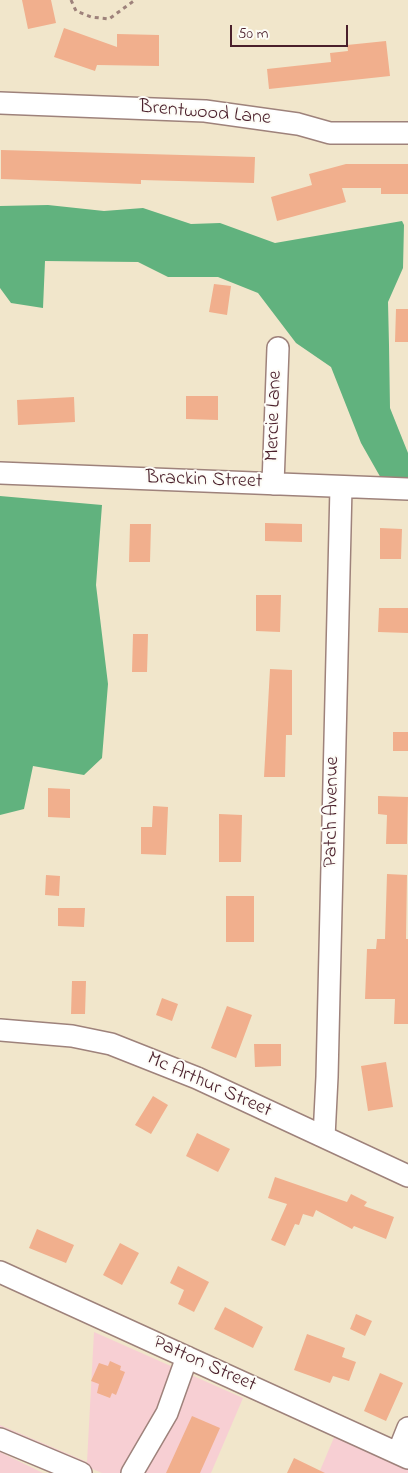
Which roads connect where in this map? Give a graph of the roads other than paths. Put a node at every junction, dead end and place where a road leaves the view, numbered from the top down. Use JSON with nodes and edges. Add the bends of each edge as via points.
{"nodes":[{"id":1,"x":0,"y":103,"type":"edge"},
{"id":2,"x":408,"y":133,"type":"edge"},
{"id":3,"x":278,"y":348,"type":"dead end"},
{"id":4,"x":0,"y":473,"type":"edge"},
{"id":5,"x":273,"y":484,"type":"junction"},
{"id":6,"x":341,"y":487,"type":"junction"},
{"id":7,"x":408,"y":489,"type":"edge"},
{"id":8,"x":0,"y":1030,"type":"edge"},
{"id":9,"x":324,"y":1136,"type":"junction"},
{"id":10,"x":408,"y":1176,"type":"edge"},
{"id":11,"x":0,"y":1272,"type":"edge"},
{"id":12,"x":187,"y":1357,"type":"junction"},
{"id":13,"x":408,"y":1428,"type":"edge"},
{"id":14,"x":0,"y":1439,"type":"edge"},
{"id":15,"x":403,"y":1456,"type":"edge"},
{"id":16,"x":81,"y":1473,"type":"edge"},
{"id":17,"x":132,"y":1473,"type":"edge"}],
"edges":[{"from":1,"to":2,"type":"street","name":"Brentwood Lane","via":[[205,111],[298,124],[330,133]]},
{"from":3,"to":5,"type":"street","name":"Mercie Lane"},
{"from":4,"to":5,"type":"street","name":"Brackin Street"},
{"from":5,"to":6,"type":"street","name":"Brackin Street"},
{"from":6,"to":7,"type":"street","name":"Brackin Street"},
{"from":6,"to":9,"type":"street","name":"Patch Avenue"},
{"from":8,"to":9,"type":"street","name":"Mc Arthur Street","via":[[72,1036],[111,1044],[197,1078]]},
{"from":9,"to":10,"type":"street","name":"Mc Arthur Street"},
{"from":11,"to":12,"type":"street","name":"Patton Street"},
{"from":12,"to":15,"type":"street","name":"Patton Street"},
{"from":12,"to":17,"type":"street","via":[[166,1413]]},
{"from":13,"to":15,"type":"street"},
{"from":14,"to":16,"type":"street"}]}
